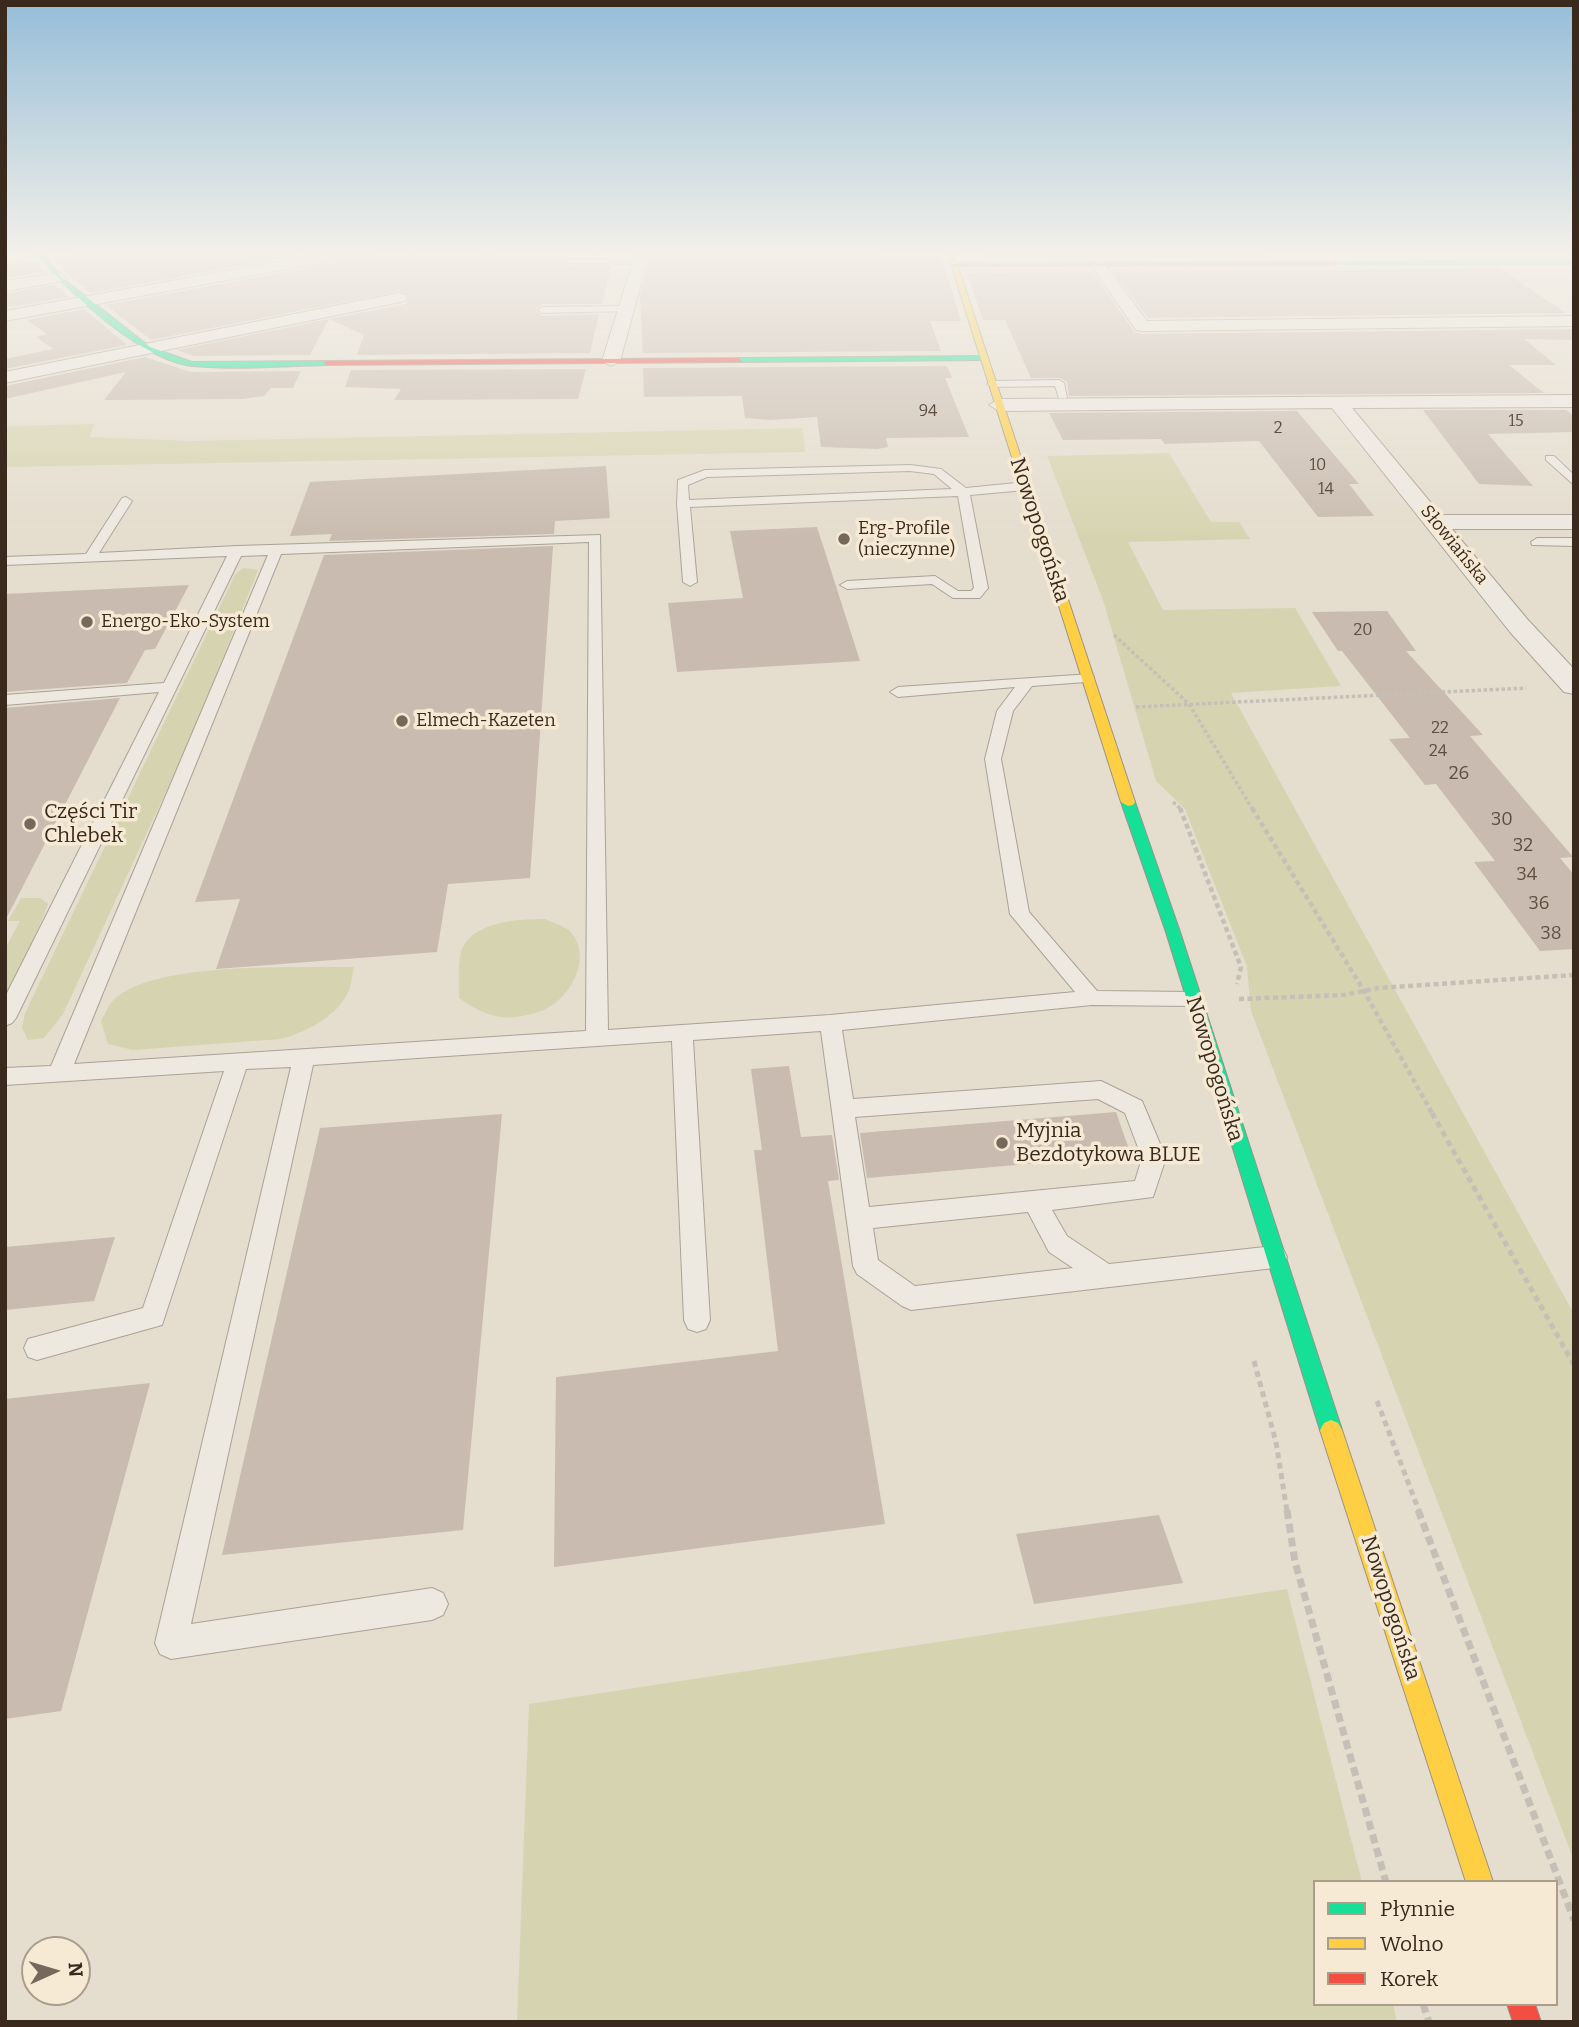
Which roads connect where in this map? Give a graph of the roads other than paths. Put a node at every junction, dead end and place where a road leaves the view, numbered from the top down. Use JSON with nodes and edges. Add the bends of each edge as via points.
{"nodes":[{"id":1,"x":144,"y":350,"type":"edge"},
{"id":2,"x":149,"y":350,"type":"edge"},
{"id":3,"x":614,"y":350,"type":"edge"},
{"id":4,"x":981,"y":350,"type":"edge"},
{"id":5,"x":984,"y":358,"type":"junction"},
{"id":6,"x":611,"y":361,"type":"junction"},
{"id":7,"x":5,"y":378,"type":"edge"},
{"id":8,"x":992,"y":384,"type":"junction"},
{"id":9,"x":1063,"y":396,"type":"dead end"},
{"id":10,"x":1574,"y":401,"type":"edge"},
{"id":11,"x":1337,"y":402,"type":"junction"},
{"id":12,"x":999,"y":405,"type":"junction"},
{"id":13,"x":1550,"y":458,"type":"dead end"},
{"id":14,"x":1574,"y":482,"type":"edge"},
{"id":15,"x":1026,"y":486,"type":"junction"},
{"id":16,"x":963,"y":492,"type":"junction"},
{"id":17,"x":126,"y":501,"type":"dead end"},
{"id":18,"x":683,"y":504,"type":"junction"},
{"id":19,"x":1435,"y":522,"type":"junction"},
{"id":20,"x":1574,"y":522,"type":"edge"},
{"id":21,"x":1536,"y":542,"type":"dead end"},
{"id":22,"x":1574,"y":542,"type":"edge"},
{"id":23,"x":277,"y":549,"type":"junction"},
{"id":24,"x":237,"y":551,"type":"junction"},
{"id":25,"x":91,"y":556,"type":"junction"},
{"id":26,"x":5,"y":561,"type":"edge"},
{"id":27,"x":690,"y":582,"type":"dead end"},
{"id":28,"x":847,"y":584,"type":"dead end"},
{"id":29,"x":1086,"y":677,"type":"junction"},
{"id":30,"x":1028,"y":681,"type":"junction"},
{"id":31,"x":1573,"y":686,"type":"edge"},
{"id":32,"x":169,"y":687,"type":"junction"},
{"id":33,"x":898,"y":692,"type":"dead end"},
{"id":34,"x":5,"y":700,"type":"edge"},
{"id":35,"x":1092,"y":998,"type":"junction"},
{"id":36,"x":1193,"y":999,"type":"junction"},
{"id":37,"x":5,"y":1018,"type":"edge"},
{"id":38,"x":830,"y":1023,"type":"junction"},
{"id":39,"x":682,"y":1033,"type":"junction"},
{"id":40,"x":597,"y":1038,"type":"junction"},
{"id":41,"x":304,"y":1057,"type":"junction"},
{"id":42,"x":239,"y":1062,"type":"junction"},
{"id":43,"x":60,"y":1073,"type":"junction"},
{"id":44,"x":5,"y":1077,"type":"edge"},
{"id":45,"x":843,"y":1109,"type":"junction"},
{"id":46,"x":1034,"y":1201,"type":"junction"},
{"id":47,"x":859,"y":1219,"type":"junction"},
{"id":48,"x":1273,"y":1256,"type":"junction"},
{"id":49,"x":1105,"y":1276,"type":"junction"},
{"id":50,"x":697,"y":1320,"type":"dead end"},
{"id":51,"x":37,"y":1348,"type":"dead end"},
{"id":52,"x":432,"y":1604,"type":"dead end"},
{"id":53,"x":1479,"y":1880,"type":"edge"}],
"edges":[{"from":1,"to":7,"type":"street"},
{"from":2,"to":6,"type":"street","via":[[191,364]]},
{"from":3,"to":6,"type":"street"},
{"from":4,"to":5,"type":"street","name":"Nowopogońska"},
{"from":5,"to":6,"type":"street"},
{"from":5,"to":8,"type":"street","name":"Nowopogońska"},
{"from":8,"to":9,"type":"lane","via":[[1059,383]]},
{"from":8,"to":12,"type":"street","name":"Nowopogońska"},
{"from":10,"to":11,"type":"street"},
{"from":11,"to":12,"type":"street"},
{"from":11,"to":19,"type":"street","name":"Słowiańska"},
{"from":12,"to":15,"type":"street","name":"Nowopogońska"},
{"from":13,"to":14,"type":"lane"},
{"from":15,"to":16,"type":"lane"},
{"from":15,"to":29,"type":"street","name":"Nowopogońska"},
{"from":16,"to":18,"type":"lane"},
{"from":16,"to":18,"type":"lane","via":[[937,471],[910,468],[705,474],[682,484]]},
{"from":16,"to":28,"type":"lane","via":[[981,588],[975,595],[948,593],[935,580]]},
{"from":17,"to":25,"type":"lane"},
{"from":18,"to":27,"type":"lane"},
{"from":19,"to":20,"type":"street"},
{"from":19,"to":31,"type":"street","name":"Słowiańska"},
{"from":21,"to":22,"type":"lane"},
{"from":23,"to":24,"type":"lane"},
{"from":23,"to":40,"type":"lane","via":[[596,538]]},
{"from":23,"to":43,"type":"lane"},
{"from":24,"to":25,"type":"lane"},
{"from":24,"to":32,"type":"lane"},
{"from":25,"to":26,"type":"lane"},
{"from":29,"to":30,"type":"lane"},
{"from":29,"to":36,"type":"street","name":"Nowopogońska"},
{"from":30,"to":33,"type":"lane"},
{"from":30,"to":35,"type":"lane","via":[[1005,711],[993,759],[1020,914]]},
{"from":32,"to":34,"type":"lane"},
{"from":32,"to":37,"type":"lane"},
{"from":35,"to":36,"type":"lane"},
{"from":35,"to":38,"type":"lane"},
{"from":36,"to":48,"type":"street","name":"Nowopogońska"},
{"from":38,"to":39,"type":"lane"},
{"from":38,"to":45,"type":"lane"},
{"from":39,"to":40,"type":"lane"},
{"from":39,"to":50,"type":"lane"},
{"from":40,"to":41,"type":"lane"},
{"from":41,"to":42,"type":"lane"},
{"from":41,"to":52,"type":"lane","via":[[171,1643]]},
{"from":42,"to":43,"type":"lane"},
{"from":42,"to":51,"type":"lane","via":[[153,1317]]},
{"from":43,"to":44,"type":"lane"},
{"from":45,"to":46,"type":"lane","via":[[1101,1090],[1134,1107],[1154,1158],[1144,1190]]},
{"from":45,"to":47,"type":"lane"},
{"from":46,"to":47,"type":"lane"},
{"from":46,"to":49,"type":"lane","via":[[1058,1244]]},
{"from":47,"to":49,"type":"lane","via":[[866,1266],[911,1298]]},
{"from":48,"to":49,"type":"lane"},
{"from":48,"to":53,"type":"street","name":"Nowopogońska"}]}
